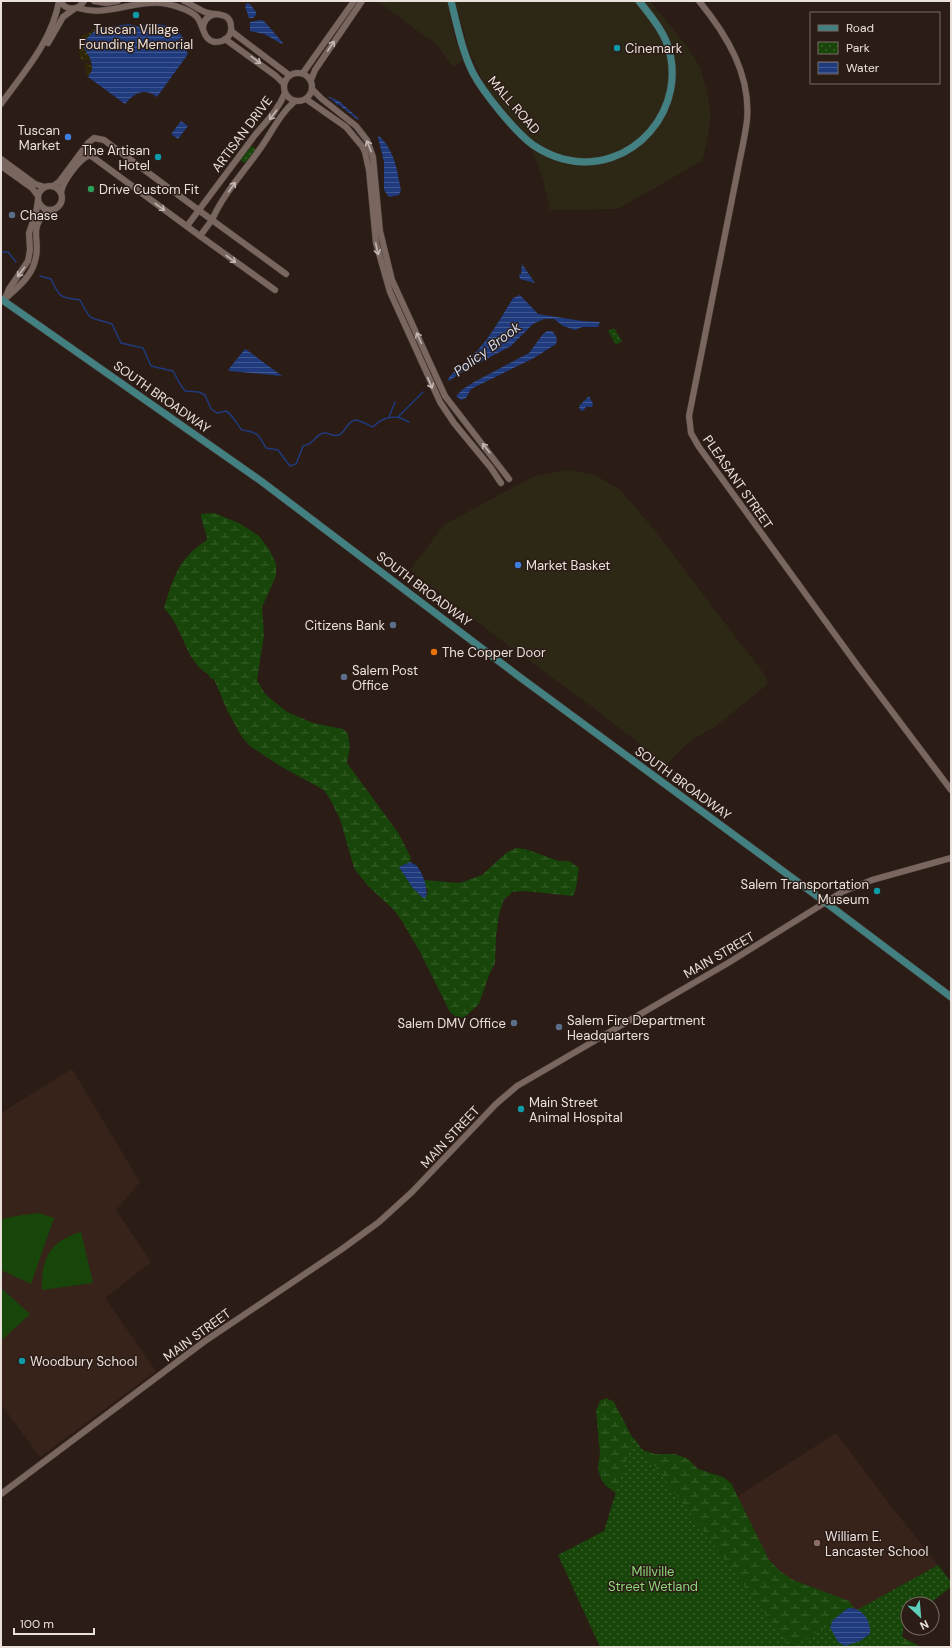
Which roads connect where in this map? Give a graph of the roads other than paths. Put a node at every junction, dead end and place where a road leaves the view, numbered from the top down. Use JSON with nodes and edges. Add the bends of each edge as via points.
{"nodes":[{"id":1,"x":60,"y":1,"type":"edge"},
{"id":2,"x":84,"y":1,"type":"edge"},
{"id":3,"x":94,"y":1,"type":"edge"},
{"id":4,"x":118,"y":1,"type":"edge"},
{"id":5,"x":184,"y":1,"type":"edge"},
{"id":6,"x":354,"y":1,"type":"edge"},
{"id":7,"x":362,"y":1,"type":"edge"},
{"id":8,"x":451,"y":1,"type":"edge"},
{"id":9,"x":639,"y":1,"type":"edge"},
{"id":10,"x":699,"y":1,"type":"edge"},
{"id":11,"x":76,"y":8,"type":"junction"},
{"id":12,"x":215,"y":14,"type":"junction"},
{"id":13,"x":203,"y":30,"type":"junction"},
{"id":14,"x":231,"y":31,"type":"junction"},
{"id":15,"x":225,"y":39,"type":"junction"},
{"id":16,"x":43,"y":46,"type":"junction"},
{"id":17,"x":303,"y":73,"type":"junction"},
{"id":18,"x":289,"y":75,"type":"junction"},
{"id":19,"x":311,"y":80,"type":"junction"},
{"id":20,"x":284,"y":84,"type":"junction"},
{"id":21,"x":312,"y":89,"type":"junction"},
{"id":22,"x":285,"y":93,"type":"junction"},
{"id":23,"x":306,"y":99,"type":"junction"},
{"id":24,"x":295,"y":101,"type":"junction"},
{"id":25,"x":1,"y":104,"type":"edge"},
{"id":26,"x":85,"y":147,"type":"junction"},
{"id":27,"x":90,"y":155,"type":"junction"},
{"id":28,"x":1,"y":160,"type":"edge"},
{"id":29,"x":1,"y":166,"type":"edge"},
{"id":30,"x":53,"y":186,"type":"junction"},
{"id":31,"x":45,"y":187,"type":"junction"},
{"id":32,"x":61,"y":194,"type":"junction"},
{"id":33,"x":38,"y":198,"type":"junction"},
{"id":34,"x":49,"y":210,"type":"junction"},
{"id":35,"x":199,"y":210,"type":"junction"},
{"id":36,"x":212,"y":220,"type":"junction"},
{"id":37,"x":187,"y":226,"type":"junction"},
{"id":38,"x":200,"y":236,"type":"junction"},
{"id":39,"x":286,"y":274,"type":"dead end"},
{"id":40,"x":274,"y":290,"type":"dead end"},
{"id":41,"x":2,"y":299,"type":"edge"},
{"id":42,"x":509,"y":479,"type":"dead end"},
{"id":43,"x":501,"y":483,"type":"dead end"},
{"id":44,"x":951,"y":790,"type":"edge"},
{"id":45,"x":951,"y":858,"type":"edge"},
{"id":46,"x":825,"y":902,"type":"junction"},
{"id":47,"x":951,"y":997,"type":"edge"},
{"id":48,"x":1,"y":1494,"type":"edge"}],
"edges":[{"from":1,"to":11,"type":"main road","via":[[66,8]]},
{"from":1,"to":16,"type":"main road"},
{"from":2,"to":11,"type":"main road"},
{"from":3,"to":4,"type":"main road"},
{"from":5,"to":12,"type":"main road","via":[[207,13]]},
{"from":6,"to":17,"type":"main road"},
{"from":19,"to":7,"type":"main road","one_way":true,"via":[[315,70]]},
{"from":8,"to":9,"type":"main road","name":"MALL ROAD","via":[[468,62],[490,99],[526,139],[538,148],[563,159],[586,162],[613,157],[637,145],[658,122],[668,100],[672,77],[669,48],[658,26]]},
{"from":10,"to":44,"type":"main road","name":"PLEASANT STREET","via":[[719,26],[736,59],[746,95],[747,120],[688,416],[691,433],[731,492]]},
{"from":11,"to":13,"type":"main road","via":[[113,10],[138,3],[154,2],[172,5],[196,17]]},
{"from":11,"to":16,"type":"main road","via":[[63,16]]},
{"from":12,"to":13,"type":"main road","via":[[207,18]]},
{"from":12,"to":14,"type":"main road","via":[[228,18]]},
{"from":13,"to":15,"type":"main road","via":[[212,41]]},
{"from":14,"to":15,"type":"main road"},
{"from":14,"to":18,"type":"main road"},
{"from":15,"to":20,"type":"main road","one_way":true},
{"from":16,"to":25,"type":"main road"},
{"from":17,"to":18,"type":"main road"},
{"from":17,"to":19,"type":"main road"},
{"from":18,"to":20,"type":"main road"},
{"from":19,"to":21,"type":"main road"},
{"from":20,"to":22,"type":"main road"},
{"from":21,"to":23,"type":"main road"},
{"from":42,"to":21,"type":"main road","one_way":true,"via":[[445,396],[392,280],[380,231],[373,157],[367,140],[356,126]]},
{"from":22,"to":24,"type":"main road"},
{"from":22,"to":35,"type":"main road","name":"ARTISAN DRIVE","one_way":true,"via":[[281,103]]},
{"from":23,"to":24,"type":"main road"},
{"from":23,"to":43,"type":"main road","one_way":true,"via":[[346,126],[362,146],[369,170],[376,243],[390,292],[440,402]]},
{"from":36,"to":24,"type":"main road","name":"ARTISAN DRIVE","one_way":true,"via":[[217,207],[282,115]]},
{"from":26,"to":27,"type":"main road"},
{"from":26,"to":30,"type":"main road","via":[[59,182]]},
{"from":26,"to":35,"type":"main road","via":[[94,138],[104,140]]},
{"from":27,"to":32,"type":"main road","via":[[81,160],[63,185]]},
{"from":27,"to":37,"type":"main road","one_way":true},
{"from":28,"to":31,"type":"main road","via":[[35,184]]},
{"from":29,"to":33,"type":"main road","via":[[32,188]]},
{"from":30,"to":31,"type":"main road"},
{"from":30,"to":32,"type":"main road"},
{"from":31,"to":33,"type":"main road"},
{"from":32,"to":34,"type":"main road","via":[[60,205]]},
{"from":33,"to":34,"type":"main road","via":[[42,207]]},
{"from":33,"to":41,"type":"main road","one_way":true,"via":[[36,214],[29,233],[28,261]]},
{"from":34,"to":41,"type":"main road","via":[[37,225],[34,266],[23,283]]},
{"from":35,"to":36,"type":"main road"},
{"from":35,"to":37,"type":"main road","name":"ARTISAN DRIVE"},
{"from":36,"to":38,"type":"main road","name":"ARTISAN DRIVE"},
{"from":36,"to":39,"type":"main road"},
{"from":37,"to":38,"type":"main road"},
{"from":38,"to":40,"type":"main road","one_way":true},
{"from":41,"to":46,"type":"main road","name":"SOUTH BROADWAY","via":[[261,481],[521,678]]},
{"from":45,"to":46,"type":"main road","name":"MAIN STREET","via":[[857,885]]},
{"from":46,"to":47,"type":"main road","name":"SOUTH BROADWAY"},
{"from":46,"to":48,"type":"main road","name":"MAIN STREET","via":[[728,963],[517,1086],[379,1222],[205,1341]]}]}
